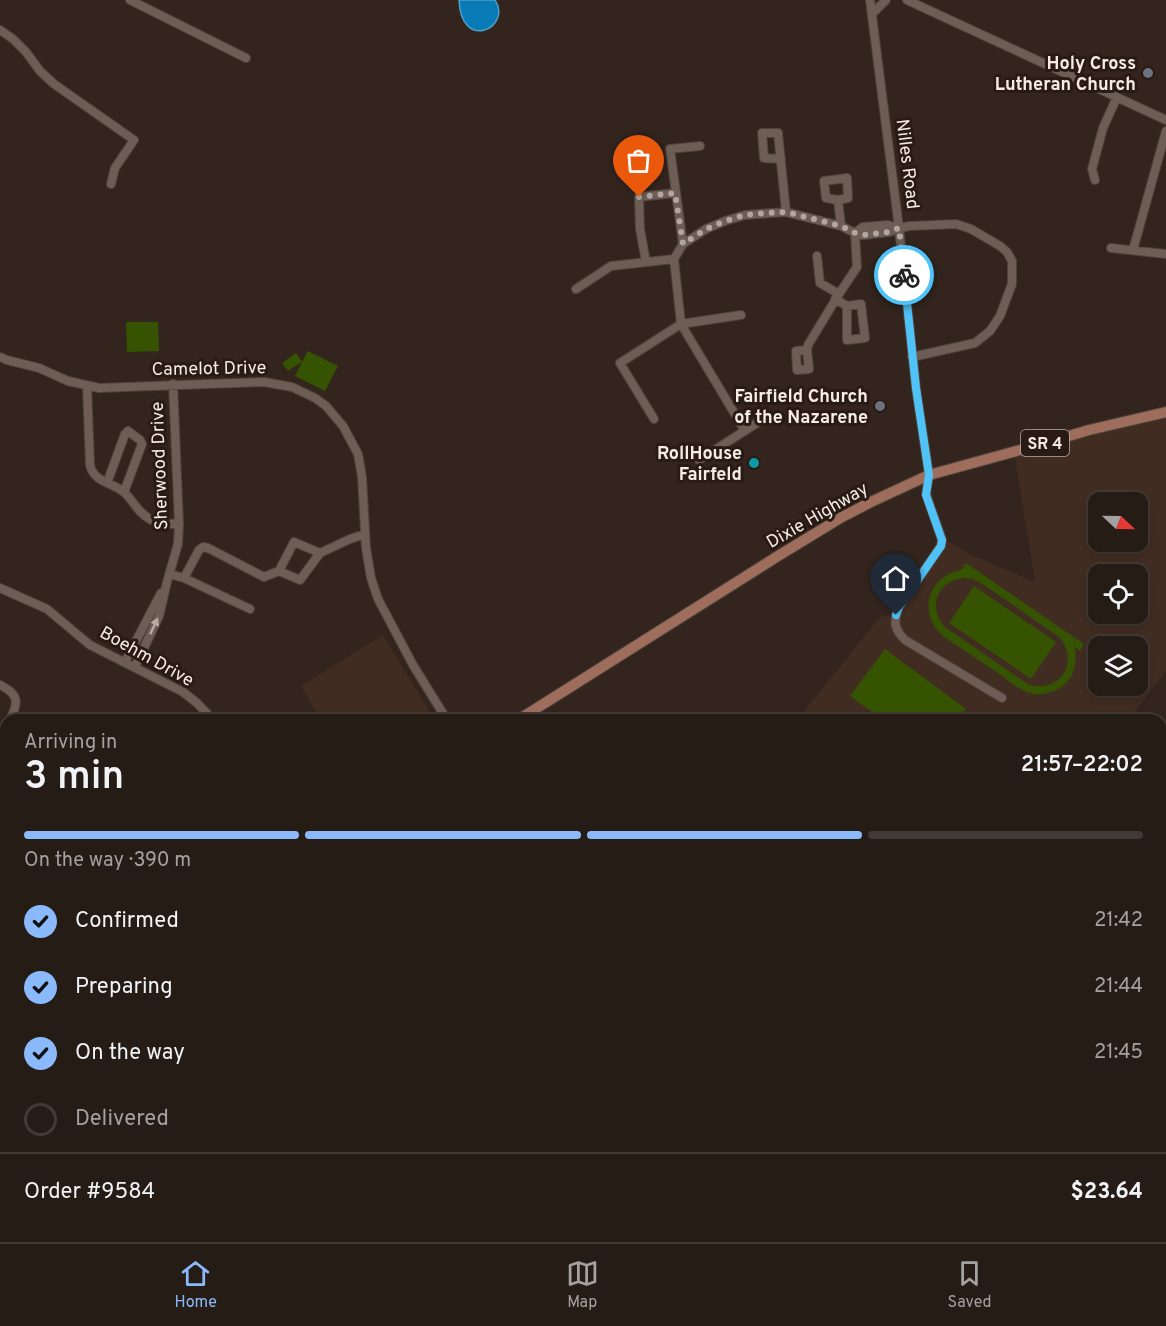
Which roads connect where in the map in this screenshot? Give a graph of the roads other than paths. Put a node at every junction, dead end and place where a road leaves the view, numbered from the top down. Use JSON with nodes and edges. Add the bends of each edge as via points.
{"nodes":[{"id":1,"x":130,"y":0,"type":"edge"},
{"id":2,"x":870,"y":0,"type":"edge"},
{"id":3,"x":886,"y":0,"type":"edge"},
{"id":4,"x":907,"y":0,"type":"edge"},
{"id":5,"x":872,"y":14,"type":"junction"},
{"id":6,"x":0,"y":30,"type":"edge"},
{"id":7,"x":246,"y":58,"type":"dead end"},
{"id":8,"x":1117,"y":97,"type":"junction"},
{"id":9,"x":1166,"y":120,"type":"edge"},
{"id":10,"x":1166,"y":131,"type":"edge"},
{"id":11,"x":700,"y":146,"type":"dead end"},
{"id":12,"x":781,"y":159,"type":"dead end"},
{"id":13,"x":1095,"y":180,"type":"dead end"},
{"id":14,"x":111,"y":184,"type":"dead end"},
{"id":15,"x":675,"y":193,"type":"junction"},
{"id":16,"x":838,"y":200,"type":"dead end"},
{"id":17,"x":786,"y":212,"type":"junction"},
{"id":18,"x":841,"y":226,"type":"junction"},
{"id":19,"x":899,"y":228,"type":"junction"},
{"id":20,"x":855,"y":233,"type":"junction"},
{"id":21,"x":683,"y":244,"type":"junction"},
{"id":22,"x":1111,"y":248,"type":"dead end"},
{"id":23,"x":1133,"y":250,"type":"junction"},
{"id":24,"x":1166,"y":254,"type":"edge"},
{"id":25,"x":816,"y":256,"type":"dead end"},
{"id":26,"x":674,"y":259,"type":"junction"},
{"id":27,"x":646,"y":262,"type":"junction"},
{"id":28,"x":576,"y":289,"type":"dead end"},
{"id":29,"x":837,"y":296,"type":"junction"},
{"id":30,"x":847,"y":306,"type":"dead end"},
{"id":31,"x":741,"y":315,"type":"dead end"},
{"id":32,"x":681,"y":324,"type":"junction"},
{"id":33,"x":807,"y":350,"type":"dead end"},
{"id":34,"x":0,"y":357,"type":"edge"},
{"id":35,"x":912,"y":357,"type":"junction"},
{"id":36,"x":173,"y":384,"type":"junction"},
{"id":37,"x":87,"y":386,"type":"junction"},
{"id":38,"x":1166,"y":412,"type":"edge"},
{"id":39,"x":768,"y":416,"type":"dead end"},
{"id":40,"x":654,"y":419,"type":"dead end"},
{"id":41,"x":745,"y":431,"type":"junction"},
{"id":42,"x":699,"y":460,"type":"dead end"},
{"id":43,"x":929,"y":475,"type":"junction"},
{"id":44,"x":107,"y":483,"type":"junction"},
{"id":45,"x":124,"y":492,"type":"junction"},
{"id":46,"x":179,"y":524,"type":"junction"},
{"id":47,"x":365,"y":534,"type":"junction"},
{"id":48,"x":320,"y":553,"type":"junction"},
{"id":49,"x":279,"y":571,"type":"junction"},
{"id":50,"x":168,"y":578,"type":"junction"},
{"id":51,"x":184,"y":578,"type":"junction"},
{"id":52,"x":0,"y":588,"type":"edge"},
{"id":53,"x":250,"y":609,"type":"dead end"},
{"id":54,"x":125,"y":662,"type":"junction"},
{"id":55,"x":135,"y":667,"type":"junction"},
{"id":56,"x":0,"y":685,"type":"edge"},
{"id":57,"x":1002,"y":698,"type":"dead end"},
{"id":58,"x":13,"y":714,"type":"edge"},
{"id":59,"x":208,"y":714,"type":"edge"},
{"id":60,"x":443,"y":714,"type":"edge"},
{"id":61,"x":527,"y":714,"type":"edge"}],
"edges":[{"from":1,"to":7,"type":"street"},
{"from":2,"to":5,"type":"street","name":"Nilles Road"},
{"from":3,"to":5,"type":"street"},
{"from":4,"to":8,"type":"street"},
{"from":5,"to":19,"type":"street","name":"Nilles Road"},
{"from":6,"to":14,"type":"street","via":[[54,84],[134,140],[115,168]]},
{"from":8,"to":9,"type":"street"},
{"from":8,"to":13,"type":"street","via":[[1094,159]]},
{"from":10,"to":23,"type":"street"},
{"from":11,"to":15,"type":"street","via":[[669,149]]},
{"from":12,"to":17,"type":"street"},
{"from":15,"to":21,"type":"street"},
{"from":15,"to":27,"type":"street","via":[[639,197]]},
{"from":16,"to":18,"type":"street"},
{"from":17,"to":18,"type":"street"},
{"from":17,"to":21,"type":"street","via":[[745,215],[725,221]]},
{"from":18,"to":20,"type":"street"},
{"from":19,"to":20,"type":"street","via":[[863,227]]},
{"from":19,"to":35,"type":"street","name":"Nilles Road"},
{"from":19,"to":35,"type":"street","via":[[956,224],[971,228],[1000,246],[1012,261],[1012,284],[990,330],[975,343]]},
{"from":20,"to":29,"type":"street","via":[[857,267]]},
{"from":21,"to":26,"type":"street"},
{"from":22,"to":23,"type":"street"},
{"from":23,"to":24,"type":"street"},
{"from":25,"to":29,"type":"street","via":[[820,283]]},
{"from":26,"to":27,"type":"street"},
{"from":26,"to":32,"type":"street"},
{"from":27,"to":28,"type":"street","via":[[611,266]]},
{"from":29,"to":30,"type":"street"},
{"from":29,"to":33,"type":"street"},
{"from":31,"to":32,"type":"street"},
{"from":32,"to":40,"type":"street","via":[[620,363]]},
{"from":32,"to":41,"type":"street"},
{"from":34,"to":37,"type":"street","name":"Camelot Drive"},
{"from":35,"to":43,"type":"street","name":"Nilles Road"},
{"from":36,"to":37,"type":"street","name":"Camelot Drive"},
{"from":36,"to":46,"type":"street","name":"Sherwood Drive"},
{"from":36,"to":47,"type":"street","name":"Camelot Drive","via":[[278,383],[326,406],[343,426],[358,454]]},
{"from":37,"to":44,"type":"street","via":[[90,468],[95,477]]},
{"from":38,"to":43,"type":"main road","name":"Dixie Highway","number":"SR 4"},
{"from":39,"to":41,"type":"street"},
{"from":41,"to":42,"type":"street"},
{"from":43,"to":57,"type":"street","name":"Nilles Road","via":[[926,495],[941,546],[899,607],[895,625],[905,640]]},
{"from":43,"to":61,"type":"main road","name":"Dixie Highway","number":"SR 4","via":[[842,517]]},
{"from":44,"to":45,"type":"street"},
{"from":44,"to":45,"type":"street","via":[[126,431],[130,432],[142,444]]},
{"from":45,"to":46,"type":"street","via":[[149,519]]},
{"from":46,"to":50,"type":"street","name":"Sherwood Drive","via":[[178,544]]},
{"from":47,"to":48,"type":"street"},
{"from":47,"to":60,"type":"street","name":"Camelot Drive","via":[[378,599]]},
{"from":48,"to":49,"type":"street","via":[[300,580]]},
{"from":48,"to":49,"type":"street","via":[[294,542]]},
{"from":49,"to":51,"type":"street","via":[[264,577],[203,547]]},
{"from":50,"to":51,"type":"street"},
{"from":50,"to":54,"type":"street","name":"Sherwood Drive"},
{"from":55,"to":50,"type":"street","name":"Sherwood Drive","one_way":true,"via":[[159,616]]},
{"from":51,"to":53,"type":"street"},
{"from":52,"to":54,"type":"street","name":"Boehm Drive","via":[[47,609],[90,645]]},
{"from":54,"to":55,"type":"street","name":"Boehm Drive"},
{"from":55,"to":59,"type":"street","name":"Boehm Drive","via":[[183,692]]},
{"from":56,"to":58,"type":"street","via":[[14,694],[17,702]]}]}
